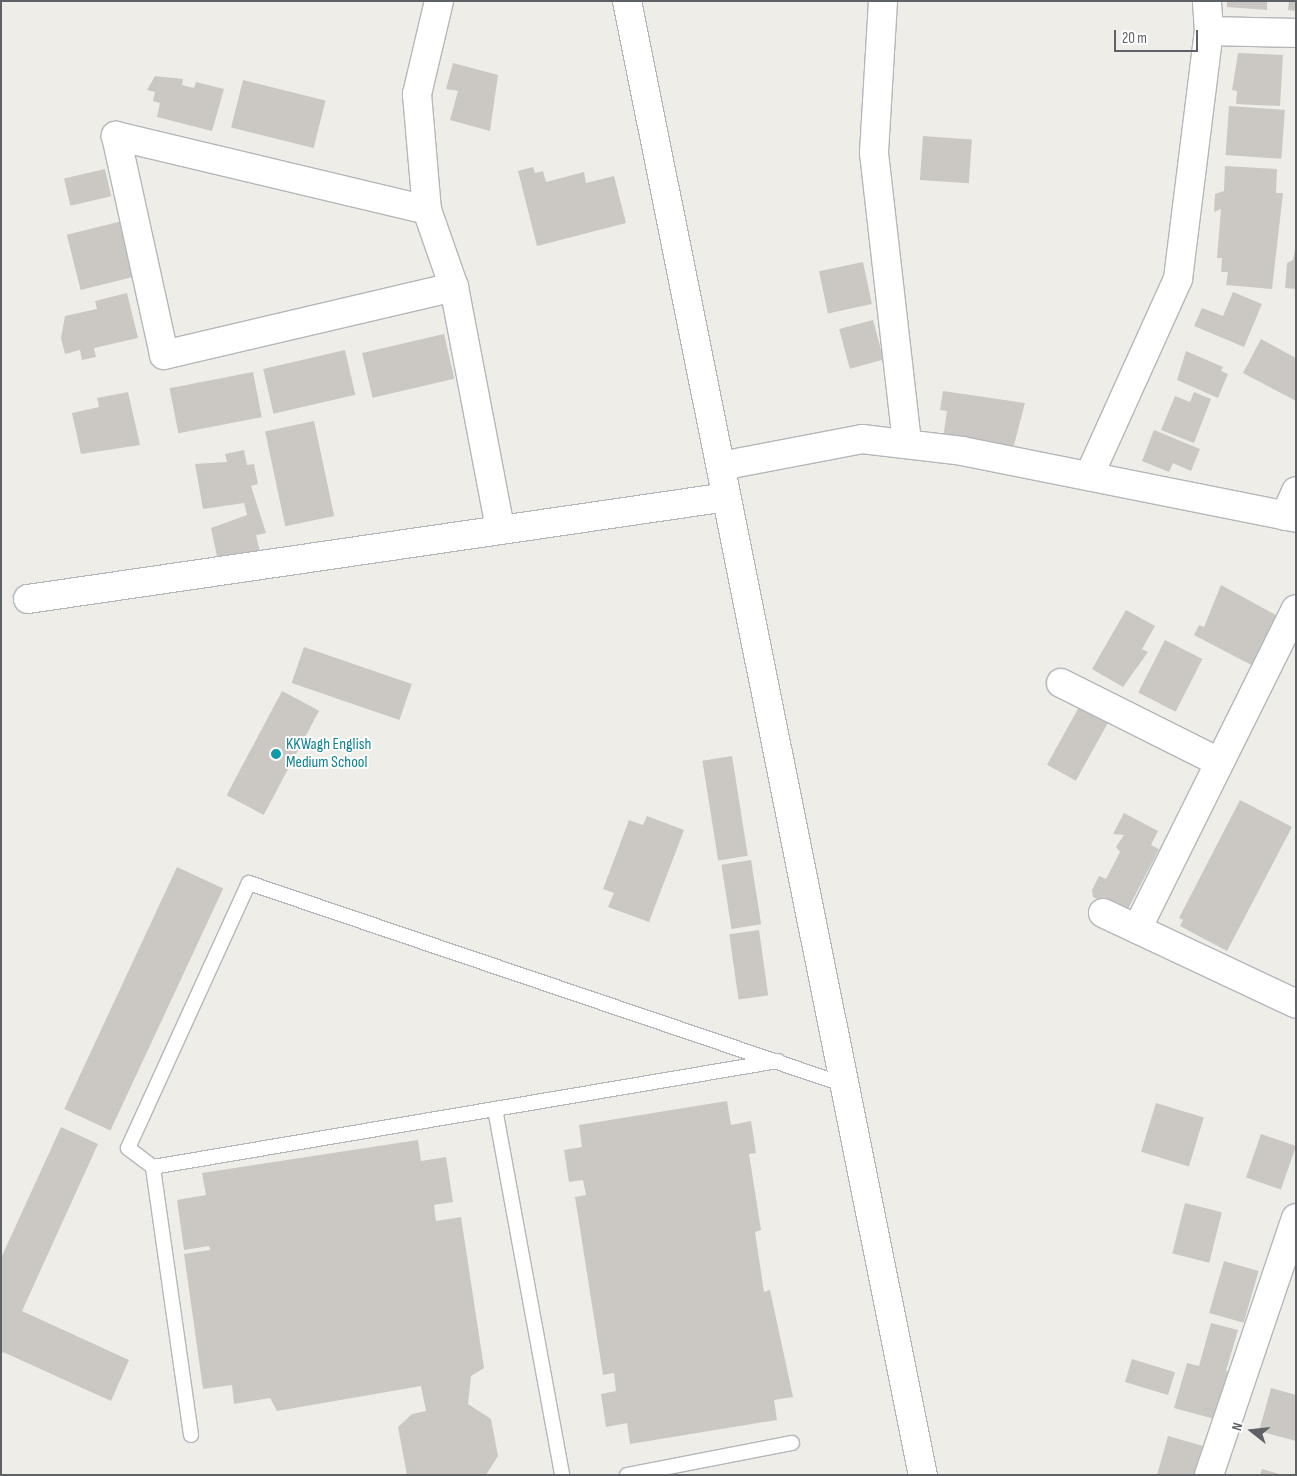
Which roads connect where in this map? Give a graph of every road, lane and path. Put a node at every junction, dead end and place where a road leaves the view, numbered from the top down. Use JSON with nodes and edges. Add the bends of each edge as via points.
{"nodes":[{"id":1,"x":439,"y":1,"type":"edge"},
{"id":2,"x":627,"y":1,"type":"edge"},
{"id":3,"x":883,"y":1,"type":"edge"},
{"id":4,"x":1207,"y":1,"type":"edge"},
{"id":5,"x":1209,"y":31,"type":"junction"},
{"id":6,"x":1296,"y":33,"type":"edge"},
{"id":7,"x":427,"y":210,"type":"junction"},
{"id":8,"x":454,"y":287,"type":"junction"},
{"id":9,"x":907,"y":444,"type":"junction"},
{"id":10,"x":721,"y":466,"type":"junction"},
{"id":11,"x":1089,"y":476,"type":"junction"},
{"id":12,"x":1296,"y":491,"type":"edge"},
{"id":13,"x":727,"y":496,"type":"junction"},
{"id":14,"x":1290,"y":517,"type":"edge"},
{"id":15,"x":500,"y":529,"type":"junction"},
{"id":16,"x":28,"y":599,"type":"dead end"},
{"id":17,"x":1296,"y":609,"type":"edge"},
{"id":18,"x":1061,"y":683,"type":"dead end"},
{"id":19,"x":1219,"y":762,"type":"junction"},
{"id":20,"x":1103,"y":913,"type":"dead end"},
{"id":21,"x":1136,"y":929,"type":"junction"},
{"id":22,"x":1296,"y":1004,"type":"edge"},
{"id":23,"x":781,"y":1060,"type":"junction"},
{"id":24,"x":845,"y":1085,"type":"junction"},
{"id":25,"x":495,"y":1109,"type":"junction"},
{"id":26,"x":153,"y":1168,"type":"junction"},
{"id":27,"x":1296,"y":1218,"type":"edge"},
{"id":28,"x":191,"y":1435,"type":"dead end"},
{"id":29,"x":792,"y":1443,"type":"dead end"},
{"id":30,"x":562,"y":1475,"type":"edge"},
{"id":31,"x":627,"y":1475,"type":"edge"},
{"id":32,"x":923,"y":1475,"type":"edge"},
{"id":33,"x":1209,"y":1475,"type":"edge"}],
"edges":[{"from":1,"to":7,"type":"street","via":[[417,94]]},
{"from":2,"to":10,"type":"street"},
{"from":3,"to":9,"type":"street","via":[[874,152]]},
{"from":4,"to":5,"type":"street"},
{"from":5,"to":6,"type":"street"},
{"from":5,"to":11,"type":"street","via":[[1178,280]]},
{"from":7,"to":8,"type":"street"},
{"from":7,"to":8,"type":"street","via":[[116,136],[164,355]]},
{"from":8,"to":15,"type":"street"},
{"from":9,"to":10,"type":"street","via":[[862,439]]},
{"from":9,"to":11,"type":"street"},
{"from":10,"to":13,"type":"street"},
{"from":11,"to":14,"type":"street"},
{"from":12,"to":14,"type":"street"},
{"from":13,"to":15,"type":"street"},
{"from":13,"to":24,"type":"street"},
{"from":15,"to":16,"type":"street"},
{"from":17,"to":19,"type":"street"},
{"from":18,"to":19,"type":"street"},
{"from":19,"to":21,"type":"street"},
{"from":20,"to":21,"type":"street"},
{"from":21,"to":22,"type":"street"},
{"from":23,"to":24,"type":"lane"},
{"from":23,"to":25,"type":"lane"},
{"from":23,"to":26,"type":"lane","via":[[249,883],[128,1148]]},
{"from":24,"to":32,"type":"street"},
{"from":25,"to":26,"type":"lane"},
{"from":25,"to":30,"type":"lane"},
{"from":26,"to":28,"type":"lane"},
{"from":27,"to":33,"type":"street"},
{"from":29,"to":31,"type":"lane"}]}
